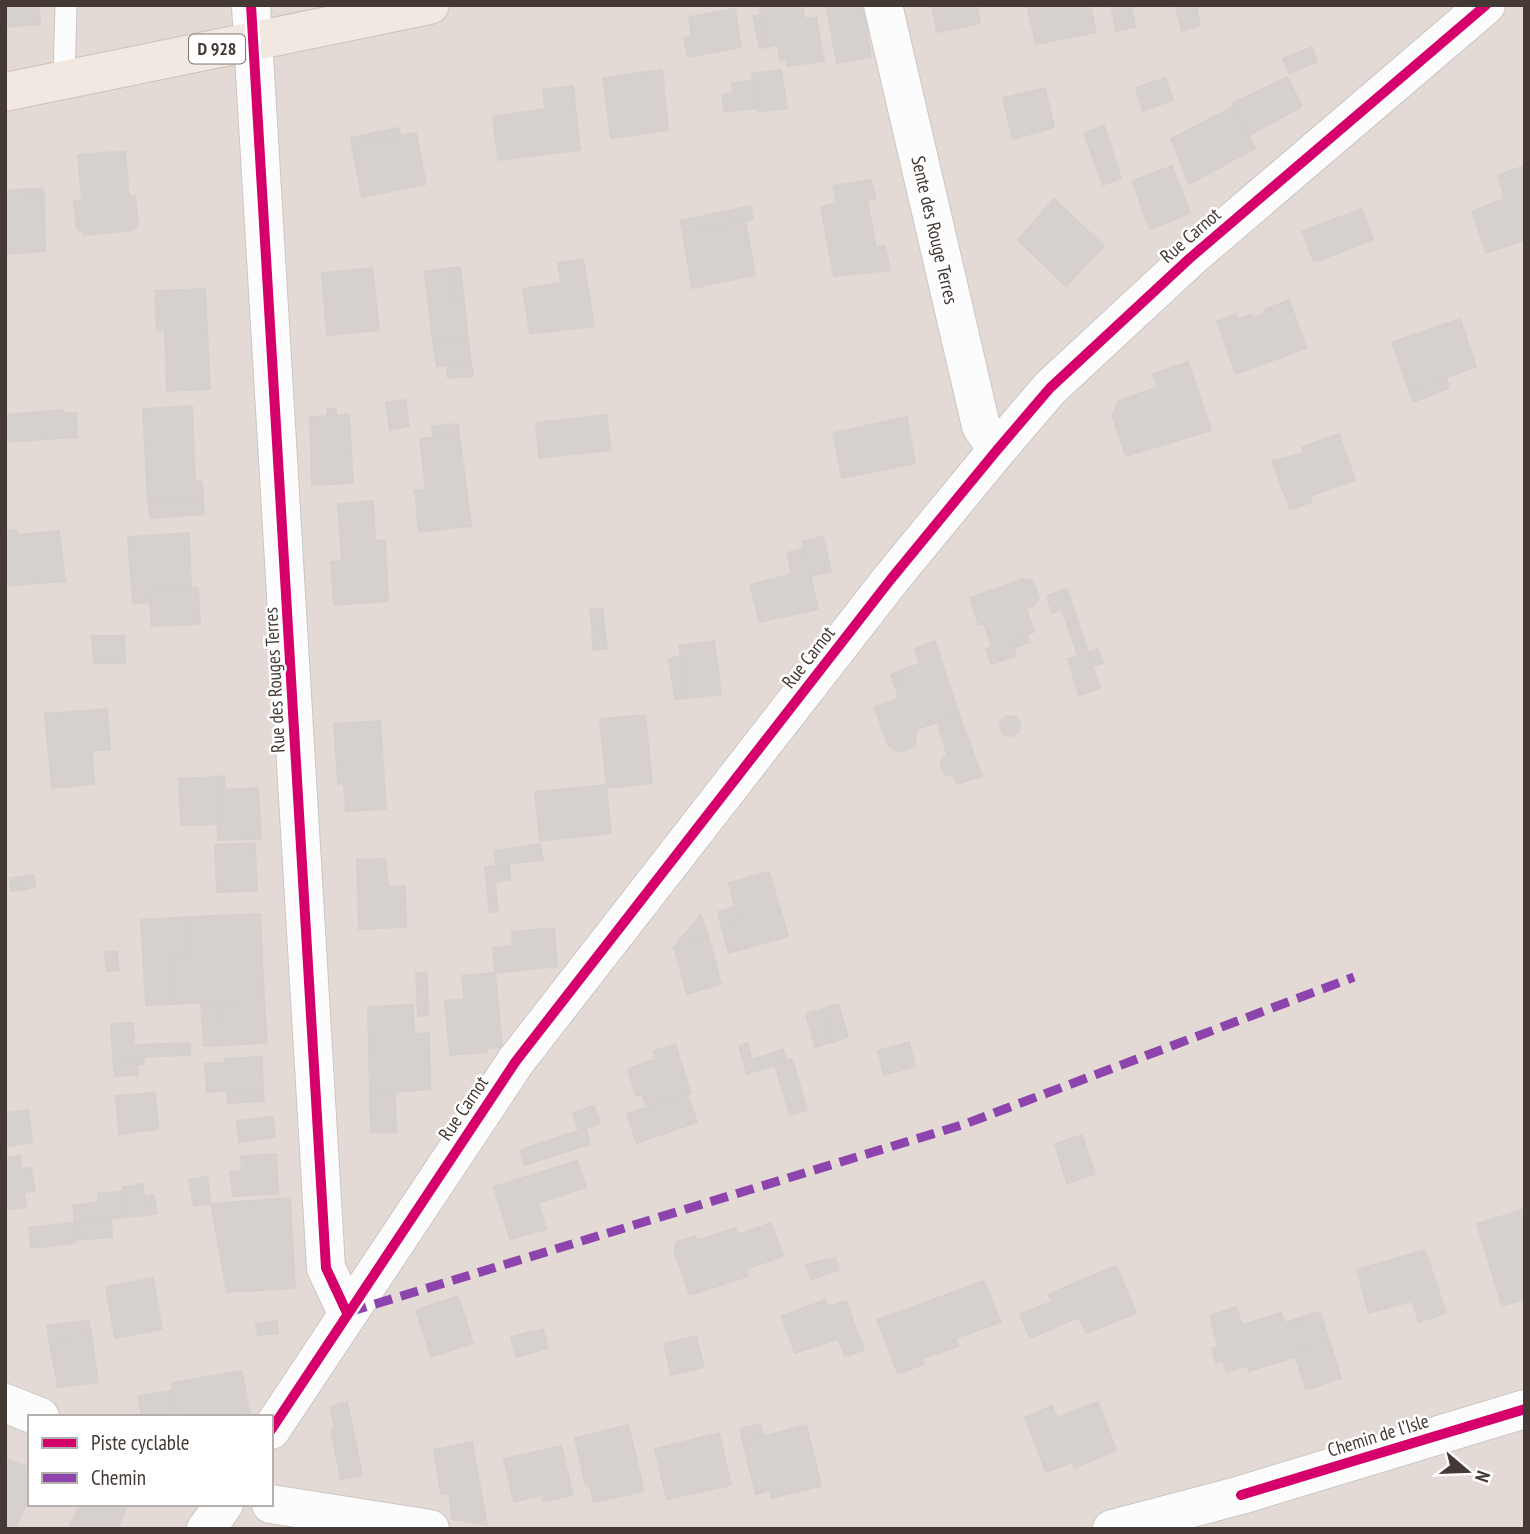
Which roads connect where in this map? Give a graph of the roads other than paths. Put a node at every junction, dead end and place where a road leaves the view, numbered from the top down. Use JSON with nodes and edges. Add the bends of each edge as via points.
{"nodes":[{"id":1,"x":65,"y":5,"type":"edge"},
{"id":2,"x":430,"y":5,"type":"edge"},
{"id":3,"x":883,"y":5,"type":"edge"},
{"id":4,"x":1486,"y":5,"type":"edge"},
{"id":5,"x":253,"y":23,"type":"edge"},
{"id":6,"x":64,"y":80,"type":"junction"},
{"id":7,"x":5,"y":92,"type":"edge"},
{"id":8,"x":997,"y":450,"type":"junction"},
{"id":9,"x":347,"y":1313,"type":"junction"},
{"id":10,"x":5,"y":1402,"type":"edge"},
{"id":11,"x":1525,"y":1409,"type":"edge"},
{"id":12,"x":35,"y":1415,"type":"edge"},
{"id":13,"x":273,"y":1427,"type":"edge"},
{"id":14,"x":273,"y":1504,"type":"edge"},
{"id":15,"x":223,"y":1506,"type":"edge"},
{"id":16,"x":206,"y":1529,"type":"edge"},
{"id":17,"x":430,"y":1529,"type":"edge"},
{"id":18,"x":1112,"y":1529,"type":"edge"}],
"edges":[{"from":1,"to":6,"type":"lane"},
{"from":2,"to":5,"type":"main road","number":"D 928"},
{"from":3,"to":8,"type":"street","name":"Sente des Rouge Terres","via":[[981,426]]},
{"from":4,"to":8,"type":"street","name":"Rue Carnot","via":[[1190,258],[1050,388]]},
{"from":5,"to":6,"type":"main road","number":"D 928"},
{"from":5,"to":9,"type":"street","name":"Rue des Rouges Terres","via":[[326,1268]]},
{"from":6,"to":7,"type":"main road","number":"D 928"},
{"from":8,"to":9,"type":"street","name":"Rue Carnot","via":[[516,1061]]},
{"from":9,"to":13,"type":"street","name":"Rue Carnot"},
{"from":10,"to":12,"type":"street"},
{"from":11,"to":18,"type":"street","name":"Chemin de l’Isle"},
{"from":14,"to":17,"type":"street"},
{"from":15,"to":16,"type":"street"}]}
